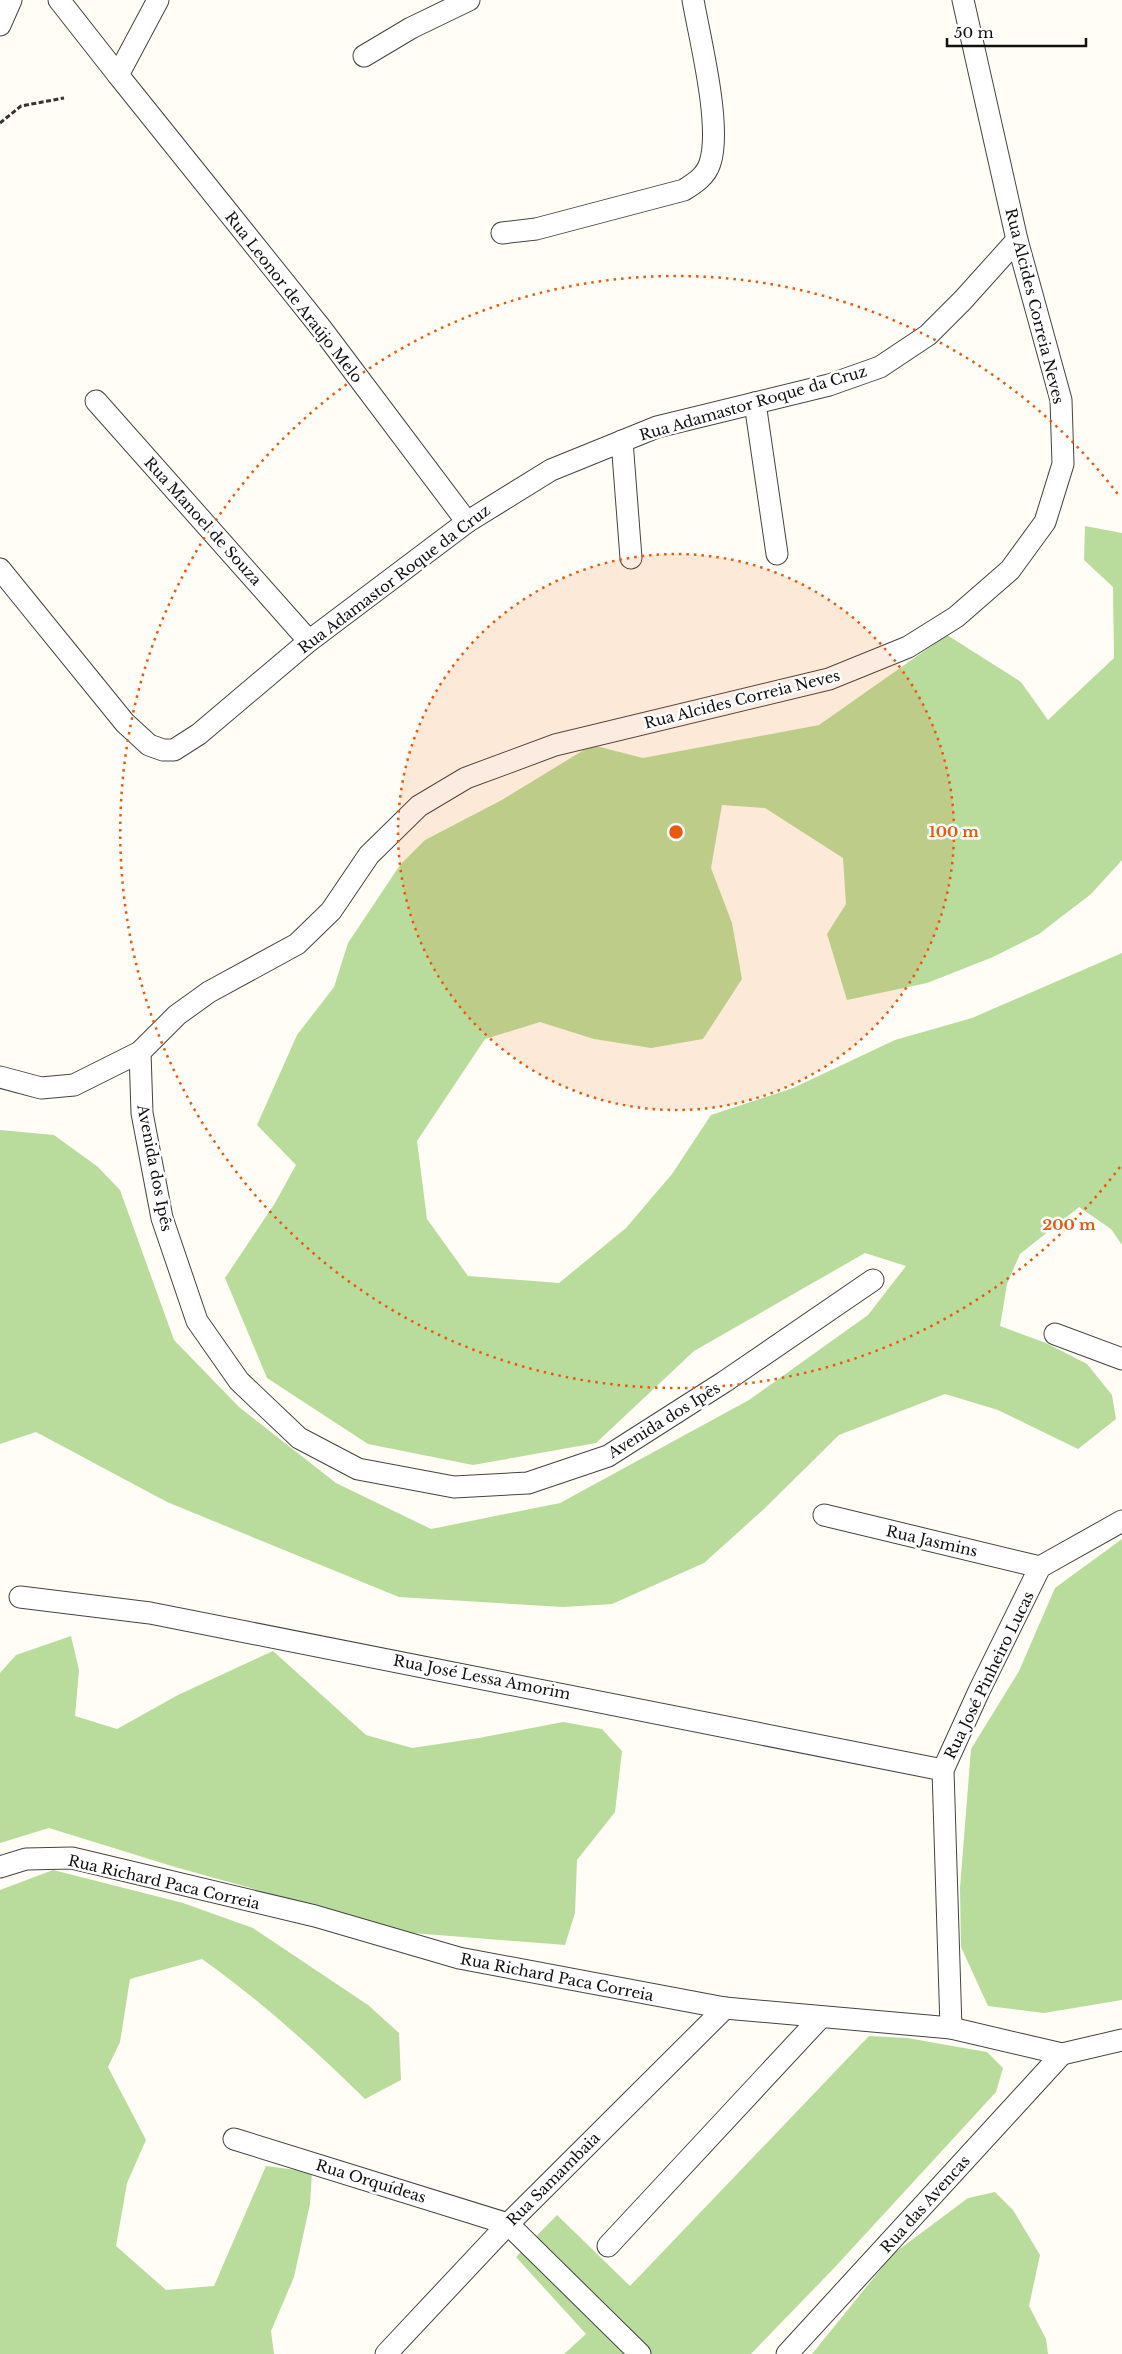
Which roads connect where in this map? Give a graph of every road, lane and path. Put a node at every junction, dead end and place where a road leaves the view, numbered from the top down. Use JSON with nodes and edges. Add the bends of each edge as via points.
{"nodes":[{"id":1,"x":11,"y":0,"type":"edge"},
{"id":2,"x":58,"y":0,"type":"edge"},
{"id":3,"x":158,"y":0,"type":"edge"},
{"id":4,"x":469,"y":0,"type":"edge"},
{"id":5,"x":693,"y":0,"type":"edge"},
{"id":6,"x":964,"y":0,"type":"edge"},
{"id":7,"x":0,"y":25,"type":"edge"},
{"id":8,"x":364,"y":56,"type":"dead end"},
{"id":9,"x":118,"y":75,"type":"junction"},
{"id":10,"x":64,"y":98,"type":"dead end"},
{"id":11,"x":0,"y":123,"type":"edge"},
{"id":12,"x":502,"y":233,"type":"dead end"},
{"id":13,"x":1017,"y":240,"type":"junction"},
{"id":14,"x":96,"y":402,"type":"dead end"},
{"id":15,"x":755,"y":403,"type":"junction"},
{"id":16,"x":622,"y":441,"type":"junction"},
{"id":17,"x":467,"y":522,"type":"junction"},
{"id":18,"x":777,"y":554,"type":"dead end"},
{"id":19,"x":631,"y":558,"type":"dead end"},
{"id":20,"x":0,"y":569,"type":"edge"},
{"id":21,"x":309,"y":641,"type":"junction"},
{"id":22,"x":140,"y":1052,"type":"junction"},
{"id":23,"x":0,"y":1078,"type":"edge"},
{"id":24,"x":873,"y":1280,"type":"dead end"},
{"id":25,"x":1055,"y":1334,"type":"dead end"},
{"id":26,"x":1122,"y":1359,"type":"edge"},
{"id":27,"x":824,"y":1516,"type":"dead end"},
{"id":28,"x":1122,"y":1520,"type":"edge"},
{"id":29,"x":1040,"y":1567,"type":"junction"},
{"id":30,"x":20,"y":1597,"type":"dead end"},
{"id":31,"x":943,"y":1770,"type":"junction"},
{"id":32,"x":0,"y":1867,"type":"edge"},
{"id":33,"x":725,"y":2008,"type":"junction"},
{"id":34,"x":821,"y":2017,"type":"junction"},
{"id":35,"x":951,"y":2028,"type":"junction"},
{"id":36,"x":1122,"y":2040,"type":"edge"},
{"id":37,"x":1062,"y":2054,"type":"junction"},
{"id":38,"x":234,"y":2139,"type":"dead end"},
{"id":39,"x":508,"y":2224,"type":"junction"},
{"id":40,"x":608,"y":2246,"type":"dead end"},
{"id":41,"x":386,"y":2354,"type":"edge"},
{"id":42,"x":640,"y":2354,"type":"edge"},
{"id":43,"x":787,"y":2354,"type":"edge"}],
"edges":[{"from":1,"to":7,"type":"street"},
{"from":2,"to":9,"type":"street","name":"Rua Leonor de Araújo Melo"},
{"from":3,"to":9,"type":"street"},
{"from":4,"to":8,"type":"street","via":[[411,28]]},
{"from":5,"to":12,"type":"street","via":[[709,87],[714,143],[710,164],[701,179],[684,190],[536,229]]},
{"from":6,"to":13,"type":"street","name":"Rua Alcides Correia Neves"},
{"from":9,"to":17,"type":"street","name":"Rua Leonor de Araújo Melo","via":[[321,328]]},
{"from":10,"to":11,"type":"path","via":[[21,106]]},
{"from":13,"to":15,"type":"street","name":"Rua Adamastor Roque da Cruz","via":[[928,335],[880,367],[829,385]]},
{"from":13,"to":22,"type":"street","name":"Rua Alcides Correia Neves","via":[[1061,400],[1064,464],[1045,522],[1010,570],[956,617],[908,646],[829,679],[555,745],[466,778],[420,806],[369,855],[331,911],[297,944],[209,992],[177,1015]]},
{"from":14,"to":21,"type":"street","name":"Rua Manoel de Souza"},
{"from":15,"to":16,"type":"street","name":"Rua Adamastor Roque da Cruz","via":[[657,427]]},
{"from":15,"to":18,"type":"street"},
{"from":16,"to":17,"type":"street","name":"Rua Adamastor Roque da Cruz","via":[[551,470]]},
{"from":16,"to":19,"type":"street"},
{"from":17,"to":21,"type":"street","name":"Rua Adamastor Roque da Cruz"},
{"from":20,"to":21,"type":"street","name":"Rua Adamastor Roque da Cruz","via":[[125,723],[148,745],[163,750],[174,750],[199,734]]},
{"from":22,"to":23,"type":"street","name":"Rua Alcides Correia Neves","via":[[74,1085],[41,1088]]},
{"from":22,"to":24,"type":"street","name":"Avenida dos Ipês","via":[[142,1112],[162,1218],[197,1321],[239,1381],[299,1438],[358,1469],[454,1487],[528,1484],[608,1456],[724,1382]]},
{"from":25,"to":26,"type":"street"},
{"from":27,"to":29,"type":"street","name":"Rua Jasmins"},
{"from":28,"to":29,"type":"street"},
{"from":29,"to":31,"type":"street","name":"Rua José Pinheiro Lucas"},
{"from":30,"to":31,"type":"street","name":"Rua José Lessa Amorim","via":[[159,1615]]},
{"from":31,"to":35,"type":"street","name":"Rua José Pinheiro Lucas"},
{"from":32,"to":33,"type":"street","name":"Rua Richard Paca Correia","via":[[26,1859],[72,1858],[315,1916],[459,1958]]},
{"from":33,"to":34,"type":"street","name":"Rua Richard Paca Correia"},
{"from":33,"to":39,"type":"street","name":"Rua Samambaia"},
{"from":34,"to":35,"type":"street","name":"Rua Richard Paca Correia"},
{"from":34,"to":40,"type":"street"},
{"from":35,"to":37,"type":"street","name":"Rua Richard Paca Correia"},
{"from":36,"to":37,"type":"street","name":"Rua Richard Paca Correia"},
{"from":37,"to":43,"type":"street","name":"Rua das Avencas"},
{"from":38,"to":39,"type":"street","name":"Rua Orquídeas"},
{"from":39,"to":41,"type":"street","name":"Rua Samambaia"},
{"from":39,"to":42,"type":"street"}]}
